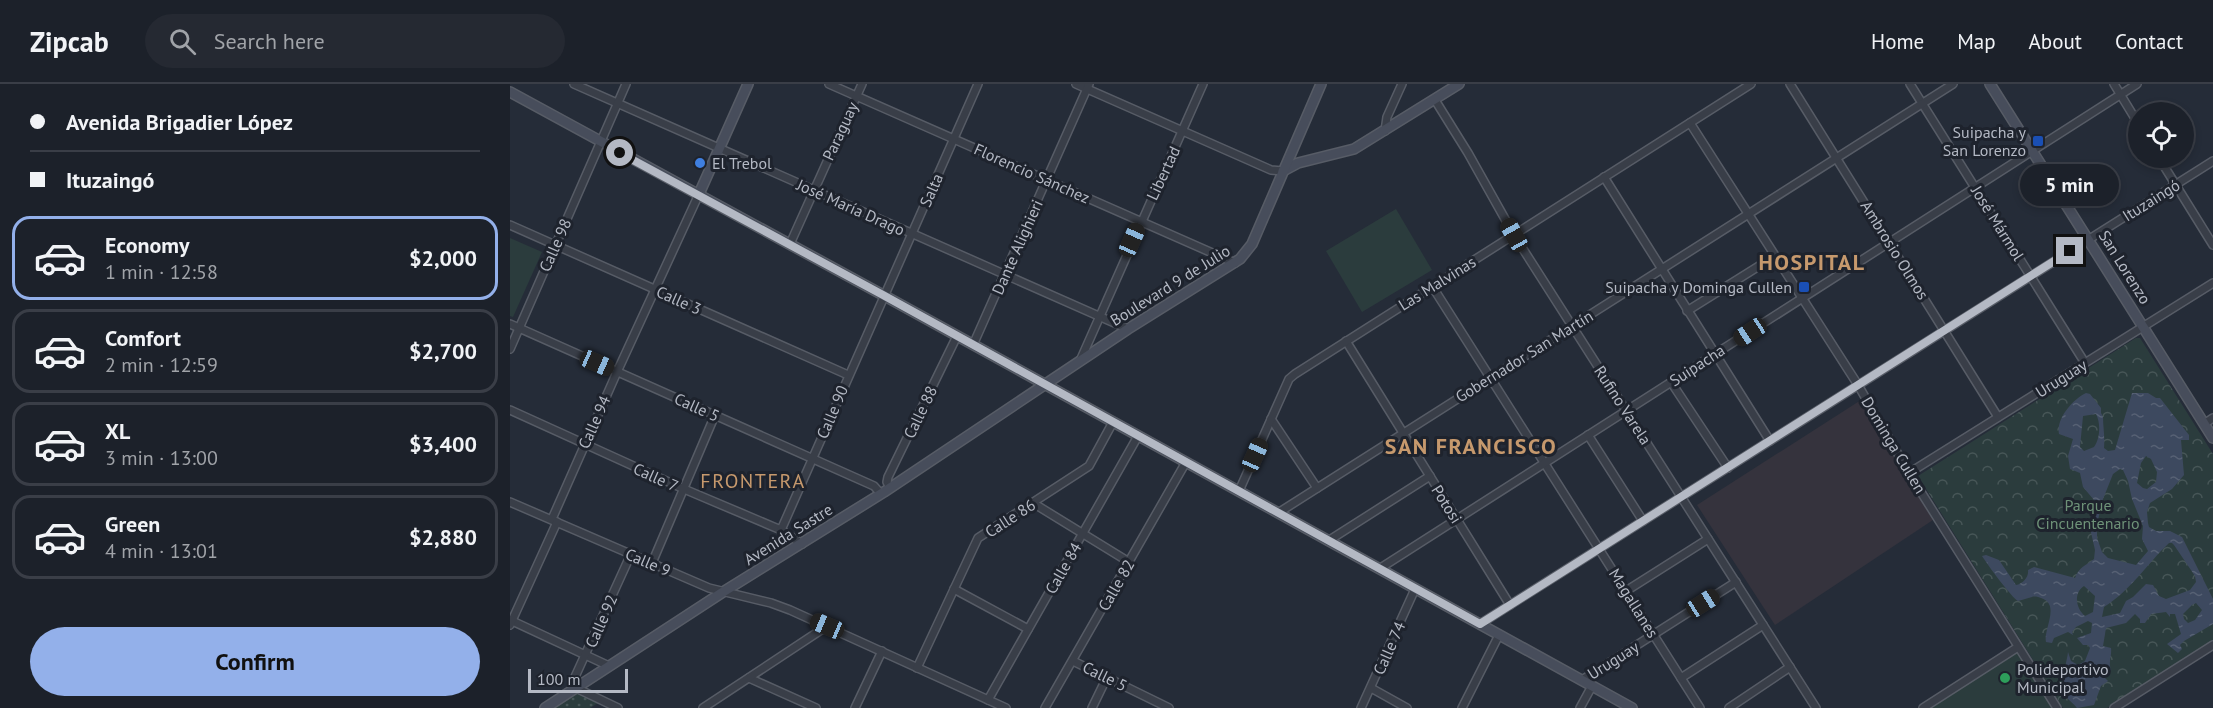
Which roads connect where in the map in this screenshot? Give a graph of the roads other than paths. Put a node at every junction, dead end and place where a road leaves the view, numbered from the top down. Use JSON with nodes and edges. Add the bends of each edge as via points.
{"nodes":[{"id":1,"x":514,"y":84,"type":"edge"},
{"id":2,"x":574,"y":84,"type":"edge"},
{"id":3,"x":626,"y":84,"type":"edge"},
{"id":4,"x":748,"y":84,"type":"edge"},
{"id":5,"x":829,"y":84,"type":"edge"},
{"id":6,"x":862,"y":84,"type":"edge"},
{"id":7,"x":978,"y":84,"type":"edge"},
{"id":8,"x":1076,"y":84,"type":"edge"},
{"id":9,"x":1203,"y":84,"type":"edge"},
{"id":10,"x":1322,"y":84,"type":"edge"},
{"id":11,"x":1402,"y":84,"type":"edge"},
{"id":12,"x":1459,"y":84,"type":"edge"},
{"id":13,"x":1751,"y":84,"type":"edge"},
{"id":14,"x":1790,"y":84,"type":"edge"},
{"id":15,"x":1910,"y":84,"type":"edge"},
{"id":16,"x":1953,"y":84,"type":"edge"},
{"id":17,"x":1990,"y":84,"type":"edge"},
{"id":18,"x":2114,"y":84,"type":"edge"},
{"id":19,"x":2137,"y":84,"type":"edge"},
{"id":20,"x":1088,"y":86,"type":"edge"},
{"id":21,"x":510,"y":92,"type":"edge"},
{"id":22,"x":2121,"y":94,"type":"junction"},
{"id":23,"x":856,"y":96,"type":"junction"},
{"id":24,"x":1435,"y":100,"type":"junction"},
{"id":25,"x":618,"y":103,"type":"junction"},
{"id":26,"x":1923,"y":104,"type":"junction"},
{"id":27,"x":2128,"y":106,"type":"edge"},
{"id":28,"x":1690,"y":123,"type":"junction"},
{"id":29,"x":1182,"y":131,"type":"junction"},
{"id":30,"x":1385,"y":131,"type":"junction"},
{"id":31,"x":953,"y":139,"type":"junction"},
{"id":32,"x":600,"y":142,"type":"junction"},
{"id":33,"x":719,"y":148,"type":"junction"},
{"id":34,"x":2032,"y":151,"type":"junction"},
{"id":35,"x":1837,"y":158,"type":"junction"},
{"id":36,"x":2213,"y":161,"type":"edge"},
{"id":37,"x":2165,"y":168,"type":"edge"},
{"id":38,"x":1283,"y":171,"type":"junction"},
{"id":39,"x":1604,"y":177,"type":"junction"},
{"id":40,"x":1046,"y":180,"type":"junction"},
{"id":41,"x":2175,"y":184,"type":"junction"},
{"id":42,"x":1976,"y":187,"type":"junction"},
{"id":43,"x":813,"y":190,"type":"junction"},
{"id":44,"x":699,"y":194,"type":"junction"},
{"id":45,"x":1748,"y":214,"type":"junction"},
{"id":46,"x":1140,"y":221,"type":"junction"},
{"id":47,"x":510,"y":225,"type":"edge"},
{"id":48,"x":912,"y":233,"type":"junction"},
{"id":49,"x":1514,"y":235,"type":"junction"},
{"id":50,"x":2089,"y":239,"type":"junction"},
{"id":51,"x":1889,"y":242,"type":"junction"},
{"id":52,"x":790,"y":244,"type":"junction"},
{"id":53,"x":2213,"y":244,"type":"edge"},
{"id":54,"x":555,"y":245,"type":"junction"},
{"id":55,"x":1775,"y":256,"type":"junction"},
{"id":56,"x":1235,"y":263,"type":"junction"},
{"id":57,"x":1661,"y":270,"type":"junction"},
{"id":58,"x":1005,"y":274,"type":"junction"},
{"id":59,"x":2032,"y":276,"type":"junction"},
{"id":60,"x":2213,"y":283,"type":"edge"},
{"id":61,"x":1432,"y":286,"type":"junction"},
{"id":62,"x":655,"y":290,"type":"junction"},
{"id":63,"x":883,"y":295,"type":"junction"},
{"id":64,"x":1802,"y":298,"type":"junction"},
{"id":65,"x":1687,"y":311,"type":"junction"},
{"id":66,"x":1099,"y":316,"type":"junction"},
{"id":67,"x":510,"y":324,"type":"edge"},
{"id":68,"x":1572,"y":326,"type":"junction"},
{"id":69,"x":2144,"y":326,"type":"junction"},
{"id":70,"x":519,"y":328,"type":"junction"},
{"id":71,"x":1128,"y":329,"type":"junction"},
{"id":72,"x":1944,"y":330,"type":"junction"},
{"id":73,"x":957,"y":336,"type":"junction"},
{"id":74,"x":1346,"y":341,"type":"junction"},
{"id":75,"x":973,"y":345,"type":"junction"},
{"id":76,"x":510,"y":349,"type":"edge"},
{"id":77,"x":1714,"y":354,"type":"junction"},
{"id":78,"x":1080,"y":360,"type":"junction"},
{"id":79,"x":2085,"y":363,"type":"junction"},
{"id":80,"x":616,"y":372,"type":"junction"},
{"id":81,"x":848,"y":375,"type":"junction"},
{"id":82,"x":1491,"y":378,"type":"junction"},
{"id":83,"x":1671,"y":382,"type":"junction"},
{"id":84,"x":1045,"y":384,"type":"junction"},
{"id":85,"x":1858,"y":385,"type":"junction"},
{"id":86,"x":510,"y":410,"type":"edge"},
{"id":87,"x":1626,"y":411,"type":"junction"},
{"id":88,"x":715,"y":415,"type":"junction"},
{"id":89,"x":1998,"y":417,"type":"junction"},
{"id":90,"x":1271,"y":419,"type":"junction"},
{"id":91,"x":2209,"y":421,"type":"edge"},
{"id":92,"x":1113,"y":422,"type":"junction"},
{"id":93,"x":1403,"y":434,"type":"junction"},
{"id":94,"x":1588,"y":435,"type":"junction"},
{"id":95,"x":1138,"y":436,"type":"junction"},
{"id":96,"x":2213,"y":438,"type":"edge"},
{"id":97,"x":1770,"y":441,"type":"junction"},
{"id":98,"x":584,"y":444,"type":"junction"},
{"id":99,"x":812,"y":458,"type":"junction"},
{"id":100,"x":1186,"y":462,"type":"junction"},
{"id":101,"x":1544,"y":463,"type":"junction"},
{"id":102,"x":1728,"y":468,"type":"junction"},
{"id":103,"x":1909,"y":473,"type":"junction"},
{"id":104,"x":1430,"y":476,"type":"junction"},
{"id":105,"x":890,"y":488,"type":"junction"},
{"id":106,"x":1317,"y":488,"type":"junction"},
{"id":107,"x":684,"y":489,"type":"junction"},
{"id":108,"x":1239,"y":492,"type":"junction"},
{"id":109,"x":881,"y":494,"type":"junction"},
{"id":110,"x":1681,"y":497,"type":"junction"},
{"id":111,"x":510,"y":502,"type":"edge"},
{"id":112,"x":1033,"y":503,"type":"junction"},
{"id":113,"x":1278,"y":513,"type":"junction"},
{"id":114,"x":1456,"y":519,"type":"junction"},
{"id":115,"x":555,"y":521,"type":"junction"},
{"id":116,"x":1643,"y":521,"type":"junction"},
{"id":117,"x":781,"y":530,"type":"junction"},
{"id":118,"x":1083,"y":534,"type":"junction"},
{"id":119,"x":1708,"y":539,"type":"junction"},
{"id":120,"x":1328,"y":541,"type":"junction"},
{"id":121,"x":802,"y":544,"type":"junction"},
{"id":122,"x":1599,"y":549,"type":"junction"},
{"id":123,"x":632,"y":554,"type":"junction"},
{"id":124,"x":1129,"y":562,"type":"junction"},
{"id":125,"x":652,"y":563,"type":"junction"},
{"id":126,"x":1379,"y":568,"type":"junction"},
{"id":127,"x":1736,"y":582,"type":"junction"},
{"id":128,"x":1416,"y":589,"type":"junction"},
{"id":129,"x":954,"y":590,"type":"junction"},
{"id":130,"x":1626,"y":591,"type":"junction"},
{"id":131,"x":723,"y":592,"type":"junction"},
{"id":132,"x":1510,"y":605,"type":"junction"},
{"id":133,"x":511,"y":622,"type":"edge"},
{"id":134,"x":1480,"y":624,"type":"junction"},
{"id":135,"x":1763,"y":625,"type":"junction"},
{"id":136,"x":827,"y":626,"type":"junction"},
{"id":137,"x":1028,"y":629,"type":"junction"},
{"id":138,"x":1654,"y":634,"type":"junction"},
{"id":139,"x":1499,"y":635,"type":"junction"},
{"id":140,"x":2213,"y":645,"type":"edge"},
{"id":141,"x":2018,"y":647,"type":"junction"},
{"id":142,"x":882,"y":651,"type":"junction"},
{"id":143,"x":586,"y":655,"type":"junction"},
{"id":144,"x":1073,"y":661,"type":"junction"},
{"id":145,"x":609,"y":666,"type":"junction"},
{"id":146,"x":1790,"y":667,"type":"junction"},
{"id":147,"x":917,"y":668,"type":"junction"},
{"id":148,"x":1107,"y":677,"type":"junction"},
{"id":149,"x":749,"y":678,"type":"junction"},
{"id":150,"x":1681,"y":678,"type":"junction"},
{"id":151,"x":1581,"y":680,"type":"junction"},
{"id":152,"x":1592,"y":686,"type":"junction"},
{"id":153,"x":576,"y":688,"type":"junction"},
{"id":154,"x":1371,"y":688,"type":"junction"},
{"id":155,"x":988,"y":700,"type":"junction"},
{"id":156,"x":545,"y":708,"type":"edge"},
{"id":157,"x":618,"y":708,"type":"edge"},
{"id":158,"x":703,"y":708,"type":"edge"},
{"id":159,"x":816,"y":708,"type":"edge"},
{"id":160,"x":855,"y":708,"type":"edge"},
{"id":161,"x":1006,"y":708,"type":"edge"},
{"id":162,"x":1045,"y":708,"type":"edge"},
{"id":163,"x":1092,"y":708,"type":"edge"},
{"id":164,"x":1169,"y":708,"type":"edge"},
{"id":165,"x":1361,"y":708,"type":"edge"},
{"id":166,"x":1407,"y":708,"type":"edge"},
{"id":167,"x":1462,"y":708,"type":"edge"},
{"id":168,"x":1580,"y":708,"type":"edge"},
{"id":169,"x":1632,"y":708,"type":"edge"},
{"id":170,"x":1700,"y":708,"type":"edge"},
{"id":171,"x":1729,"y":708,"type":"edge"},
{"id":172,"x":1816,"y":708,"type":"edge"},
{"id":173,"x":1923,"y":708,"type":"edge"},
{"id":174,"x":2057,"y":708,"type":"edge"},
{"id":175,"x":2114,"y":708,"type":"edge"}],
"edges":[{"from":1,"to":21,"type":"street"},
{"from":2,"to":25,"type":"street","name":"José María Drago"},
{"from":3,"to":25,"type":"street","name":"Calle 98"},
{"from":4,"to":33,"type":"street"},
{"from":5,"to":23,"type":"street","name":"Florencio Sánchez"},
{"from":6,"to":23,"type":"street","name":"Paraguay"},
{"from":7,"to":31,"type":"street","name":"Salta"},
{"from":8,"to":20,"type":"street"},
{"from":9,"to":29,"type":"street","name":"Libertad"},
{"from":10,"to":38,"type":"street","name":"Boulevard 9 de Julio"},
{"from":11,"to":30,"type":"street"},
{"from":12,"to":24,"type":"street"},
{"from":13,"to":28,"type":"street","name":"Las Malvinas"},
{"from":14,"to":35,"type":"street","name":"Ambrosio Olmos"},
{"from":15,"to":26,"type":"street","name":"José Mármol"},
{"from":16,"to":26,"type":"street","name":"Gobernador San Martín"},
{"from":17,"to":34,"type":"street","name":"San Lorenzo"},
{"from":18,"to":22,"type":"street"},
{"from":19,"to":22,"type":"street","name":"Suipacha"},
{"from":20,"to":29,"type":"street"},
{"from":20,"to":40,"type":"street","name":"Dante Alighieri"},
{"from":21,"to":32,"type":"street"},
{"from":22,"to":27,"type":"street"},
{"from":22,"to":34,"type":"street","name":"Suipacha"},
{"from":23,"to":31,"type":"street","name":"Florencio Sánchez"},
{"from":23,"to":43,"type":"street","name":"Paraguay"},
{"from":24,"to":30,"type":"street"},
{"from":24,"to":49,"type":"street","name":"Rufino Varela"},
{"from":25,"to":32,"type":"street","name":"Calle 98"},
{"from":25,"to":33,"type":"street","name":"José María Drago"},
{"from":26,"to":35,"type":"street","name":"Gobernador San Martín"},
{"from":26,"to":42,"type":"street","name":"José Mármol"},
{"from":28,"to":39,"type":"street","name":"Las Malvinas"},
{"from":28,"to":45,"type":"street","name":"Dominga Cullen"},
{"from":29,"to":38,"type":"street","via":[[1271,170]]},
{"from":29,"to":46,"type":"street","name":"Libertad"},
{"from":30,"to":38,"type":"street","via":[[1354,149],[1298,163]]},
{"from":31,"to":40,"type":"street","name":"Florencio Sánchez"},
{"from":31,"to":48,"type":"street","name":"Salta"},
{"from":32,"to":44,"type":"street"},
{"from":32,"to":54,"type":"street","name":"Calle 98"},
{"from":33,"to":43,"type":"street","name":"José María Drago"},
{"from":33,"to":44,"type":"street"},
{"from":34,"to":42,"type":"street","name":"Suipacha"},
{"from":34,"to":50,"type":"street","name":"San Lorenzo"},
{"from":35,"to":45,"type":"street","name":"Gobernador San Martín"},
{"from":35,"to":51,"type":"street","name":"Ambrosio Olmos"},
{"from":36,"to":41,"type":"street","name":"Ituzaingó"},
{"from":37,"to":41,"type":"street"},
{"from":38,"to":56,"type":"street","name":"Boulevard 9 de Julio","via":[[1252,244]]},
{"from":39,"to":49,"type":"street","name":"Las Malvinas"},
{"from":39,"to":57,"type":"street"},
{"from":40,"to":46,"type":"street","name":"Florencio Sánchez"},
{"from":40,"to":58,"type":"street","name":"Dante Alighieri"},
{"from":41,"to":50,"type":"street","name":"Ituzaingó"},
{"from":41,"to":53,"type":"street"},
{"from":42,"to":51,"type":"street","name":"Suipacha"},
{"from":42,"to":59,"type":"street","name":"José Mármol"},
{"from":43,"to":48,"type":"street","name":"José María Drago"},
{"from":43,"to":52,"type":"street","name":"Paraguay"},
{"from":44,"to":52,"type":"street"},
{"from":44,"to":62,"type":"street","name":"Calle 94"},
{"from":45,"to":55,"type":"street","name":"Dominga Cullen"},
{"from":45,"to":57,"type":"street","name":"Gobernador San Martín"},
{"from":46,"to":56,"type":"street","name":"Florencio Sánchez"},
{"from":46,"to":66,"type":"street","name":"Libertad"},
{"from":47,"to":54,"type":"street","name":"Calle 3"},
{"from":48,"to":58,"type":"street","name":"José María Drago"},
{"from":48,"to":63,"type":"street","name":"Salta"},
{"from":49,"to":61,"type":"street","name":"Las Malvinas"},
{"from":49,"to":68,"type":"street","name":"Rufino Varela"},
{"from":50,"to":59,"type":"street","name":"Ituzaingó"},
{"from":50,"to":69,"type":"street","name":"San Lorenzo"},
{"from":51,"to":64,"type":"street","name":"Suipacha"},
{"from":51,"to":72,"type":"street","name":"Ambrosio Olmos"},
{"from":52,"to":63,"type":"street"},
{"from":54,"to":62,"type":"street","name":"Calle 3"},
{"from":54,"to":70,"type":"street","name":"Calle 98"},
{"from":55,"to":64,"type":"street","name":"Dominga Cullen"},
{"from":55,"to":65,"type":"street"},
{"from":56,"to":71,"type":"street","name":"Boulevard 9 de Julio"},
{"from":57,"to":65,"type":"street"},
{"from":57,"to":68,"type":"street","name":"Gobernador San Martín"},
{"from":58,"to":66,"type":"street","name":"José María Drago"},
{"from":58,"to":75,"type":"street","name":"Dante Alighieri"},
{"from":59,"to":72,"type":"street","name":"Ituzaingó"},
{"from":59,"to":79,"type":"street","name":"José Mármol"},
{"from":60,"to":69,"type":"street","name":"Uruguay"},
{"from":61,"to":74,"type":"street","name":"Las Malvinas"},
{"from":61,"to":82,"type":"street","name":"Magallanes"},
{"from":62,"to":80,"type":"street","name":"Calle 94"},
{"from":62,"to":81,"type":"street","name":"Calle 3"},
{"from":63,"to":73,"type":"street"},
{"from":63,"to":81,"type":"street","name":"Calle 90"},
{"from":64,"to":77,"type":"street","name":"Suipacha"},
{"from":64,"to":85,"type":"street","name":"Dominga Cullen"},
{"from":65,"to":77,"type":"street"},
{"from":66,"to":71,"type":"street","name":"José María Drago"},
{"from":66,"to":78,"type":"street","name":"Libertad"},
{"from":67,"to":70,"type":"street","name":"Calle 5"},
{"from":68,"to":82,"type":"street","name":"Gobernador San Martín"},
{"from":68,"to":87,"type":"street","name":"Rufino Varela"},
{"from":69,"to":79,"type":"street","name":"Uruguay"},
{"from":69,"to":91,"type":"street","name":"San Lorenzo"},
{"from":70,"to":76,"type":"street","name":"Calle 98"},
{"from":70,"to":80,"type":"street","name":"Calle 5"},
{"from":71,"to":78,"type":"street","name":"Boulevard 9 de Julio"},
{"from":72,"to":85,"type":"street","name":"Ituzaingó"},
{"from":72,"to":89,"type":"street","name":"Ambrosio Olmos"},
{"from":73,"to":75,"type":"street"},
{"from":73,"to":105,"type":"street","name":"Calle 88","via":[[888,477]]},
{"from":74,"to":90,"type":"street","name":"Las Malvinas","via":[[1289,379]]},
{"from":74,"to":93,"type":"street","name":"Potosi"},
{"from":75,"to":84,"type":"street"},
{"from":77,"to":83,"type":"street","name":"Suipacha"},
{"from":77,"to":97,"type":"street"},
{"from":78,"to":84,"type":"street","name":"Boulevard 9 de Julio"},
{"from":79,"to":89,"type":"street","name":"Uruguay"},
{"from":80,"to":88,"type":"street","name":"Calle 5"},
{"from":80,"to":98,"type":"street","name":"Calle 94"},
{"from":81,"to":99,"type":"street","name":"Calle 90"},
{"from":82,"to":93,"type":"street","name":"Gobernador San Martín"},
{"from":82,"to":101,"type":"street","name":"Magallanes"},
{"from":83,"to":87,"type":"street","name":"Suipacha"},
{"from":83,"to":102,"type":"street"},
{"from":84,"to":92,"type":"street"},
{"from":84,"to":105,"type":"street","name":"Avenida Sastre"},
{"from":85,"to":97,"type":"street","name":"Ituzaingó"},
{"from":85,"to":103,"type":"street","name":"Dominga Cullen"},
{"from":86,"to":98,"type":"street","name":"Calle 7"},
{"from":87,"to":94,"type":"street","name":"Suipacha"},
{"from":87,"to":110,"type":"street","name":"Rufino Varela"},
{"from":88,"to":99,"type":"street","name":"Calle 5"},
{"from":88,"to":107,"type":"street"},
{"from":89,"to":103,"type":"street","name":"Uruguay"},
{"from":90,"to":106,"type":"street"},
{"from":90,"to":108,"type":"street","name":"Las Malvinas"},
{"from":91,"to":96,"type":"street","name":"San Lorenzo"},
{"from":92,"to":95,"type":"street"},
{"from":92,"to":112,"type":"street","name":"Calle 86","via":[[1089,466]]},
{"from":93,"to":104,"type":"street","name":"Potosi"},
{"from":93,"to":106,"type":"street","name":"Gobernador San Martín"},
{"from":94,"to":101,"type":"street","name":"Suipacha"},
{"from":94,"to":116,"type":"street"},
{"from":95,"to":100,"type":"street"},
{"from":95,"to":118,"type":"street","name":"Calle 84"},
{"from":97,"to":102,"type":"street","name":"Ituzaingó"},
{"from":98,"to":107,"type":"street","name":"Calle 7"},
{"from":98,"to":115,"type":"street","name":"Calle 94"},
{"from":99,"to":109,"type":"street","name":"Calle 5","via":[[874,486]]},
{"from":99,"to":117,"type":"street","name":"Calle 90"},
{"from":100,"to":108,"type":"street"},
{"from":100,"to":124,"type":"street","name":"Calle 82"},
{"from":101,"to":114,"type":"street","name":"Suipacha"},
{"from":101,"to":122,"type":"street","name":"Magallanes"},
{"from":102,"to":110,"type":"street","name":"Ituzaingó"},
{"from":103,"to":141,"type":"street","name":"Dominga Cullen"},
{"from":104,"to":114,"type":"street","name":"Potosi"},
{"from":104,"to":120,"type":"street"},
{"from":105,"to":109,"type":"street","name":"Avenida Sastre"},
{"from":106,"to":113,"type":"street","name":"Gobernador San Martín"},
{"from":107,"to":117,"type":"street","name":"Calle 7"},
{"from":107,"to":125,"type":"street"},
{"from":108,"to":113,"type":"street"},
{"from":109,"to":121,"type":"street","name":"Avenida Sastre"},
{"from":110,"to":116,"type":"street","name":"Ituzaingó"},
{"from":110,"to":119,"type":"street","name":"Rufino Varela"},
{"from":111,"to":115,"type":"street","name":"Calle 9"},
{"from":112,"to":118,"type":"street"},
{"from":112,"to":129,"type":"street","name":"Calle 86","via":[[978,538]]},
{"from":113,"to":120,"type":"street"},
{"from":114,"to":126,"type":"street","name":"Suipacha"},
{"from":114,"to":132,"type":"street","name":"Potosi"},
{"from":115,"to":123,"type":"street","name":"Calle 9"},
{"from":115,"to":133,"type":"street","name":"Calle 94"},
{"from":116,"to":122,"type":"street","name":"Ituzaingó"},
{"from":117,"to":121,"type":"street","name":"Calle 7"},
{"from":118,"to":124,"type":"street"},
{"from":118,"to":137,"type":"street","name":"Calle 84"},
{"from":119,"to":127,"type":"street","name":"Rufino Varela"},
{"from":119,"to":130,"type":"street"},
{"from":120,"to":126,"type":"street"},
{"from":121,"to":131,"type":"street","name":"Avenida Sastre"},
{"from":122,"to":130,"type":"street","name":"Magallanes"},
{"from":122,"to":132,"type":"street","name":"Ituzaingó"},
{"from":123,"to":125,"type":"street","name":"Calle 9"},
{"from":123,"to":143,"type":"street","name":"Calle 92"},
{"from":124,"to":144,"type":"street","name":"Calle 82"},
{"from":125,"to":131,"type":"street","name":"Calle 9"},
{"from":126,"to":128,"type":"street"},
{"from":127,"to":135,"type":"street","name":"Rufino Varela"},
{"from":127,"to":138,"type":"street","name":"Uruguay"},
{"from":128,"to":134,"type":"street"},
{"from":128,"to":154,"type":"street","name":"Calle 74"},
{"from":129,"to":137,"type":"street"},
{"from":129,"to":147,"type":"street","name":"Calle 86"},
{"from":130,"to":138,"type":"street","name":"Magallanes"},
{"from":131,"to":136,"type":"street","name":"Calle 9","via":[[771,603]]},
{"from":131,"to":145,"type":"street","name":"Avenida Sastre"},
{"from":132,"to":134,"type":"street","name":"Ituzaingó"},
{"from":133,"to":143,"type":"street"},
{"from":134,"to":139,"type":"street"},
{"from":135,"to":146,"type":"street","name":"Rufino Varela"},
{"from":135,"to":150,"type":"street"},
{"from":136,"to":142,"type":"street"},
{"from":136,"to":149,"type":"street"},
{"from":137,"to":155,"type":"street","name":"Calle 84"},
{"from":138,"to":150,"type":"street","name":"Magallanes"},
{"from":138,"to":151,"type":"street","name":"Uruguay"},
{"from":139,"to":151,"type":"street"},
{"from":139,"to":167,"type":"street"},
{"from":140,"to":175,"type":"street"},
{"from":141,"to":173,"type":"street"},
{"from":141,"to":174,"type":"street","name":"Dominga Cullen"},
{"from":142,"to":147,"type":"street"},
{"from":142,"to":160,"type":"street"},
{"from":143,"to":145,"type":"street"},
{"from":143,"to":153,"type":"street","name":"Calle 92","via":[[574,679]]},
{"from":144,"to":148,"type":"street","name":"Calle 5"},
{"from":144,"to":162,"type":"street","name":"Calle 82"},
{"from":145,"to":153,"type":"street","name":"Avenida Sastre"},
{"from":146,"to":171,"type":"street"},
{"from":146,"to":172,"type":"street","name":"Rufino Varela"},
{"from":147,"to":155,"type":"street"},
{"from":148,"to":163,"type":"street"},
{"from":148,"to":164,"type":"street","name":"Calle 5"},
{"from":149,"to":158,"type":"street"},
{"from":149,"to":159,"type":"street"},
{"from":150,"to":170,"type":"street","name":"Magallanes"},
{"from":151,"to":152,"type":"street"},
{"from":152,"to":168,"type":"street"},
{"from":152,"to":169,"type":"street"},
{"from":153,"to":156,"type":"street","name":"Avenida Sastre"},
{"from":153,"to":157,"type":"street"},
{"from":154,"to":165,"type":"street","name":"Calle 74"},
{"from":154,"to":166,"type":"street"},
{"from":155,"to":161,"type":"street"}]}
